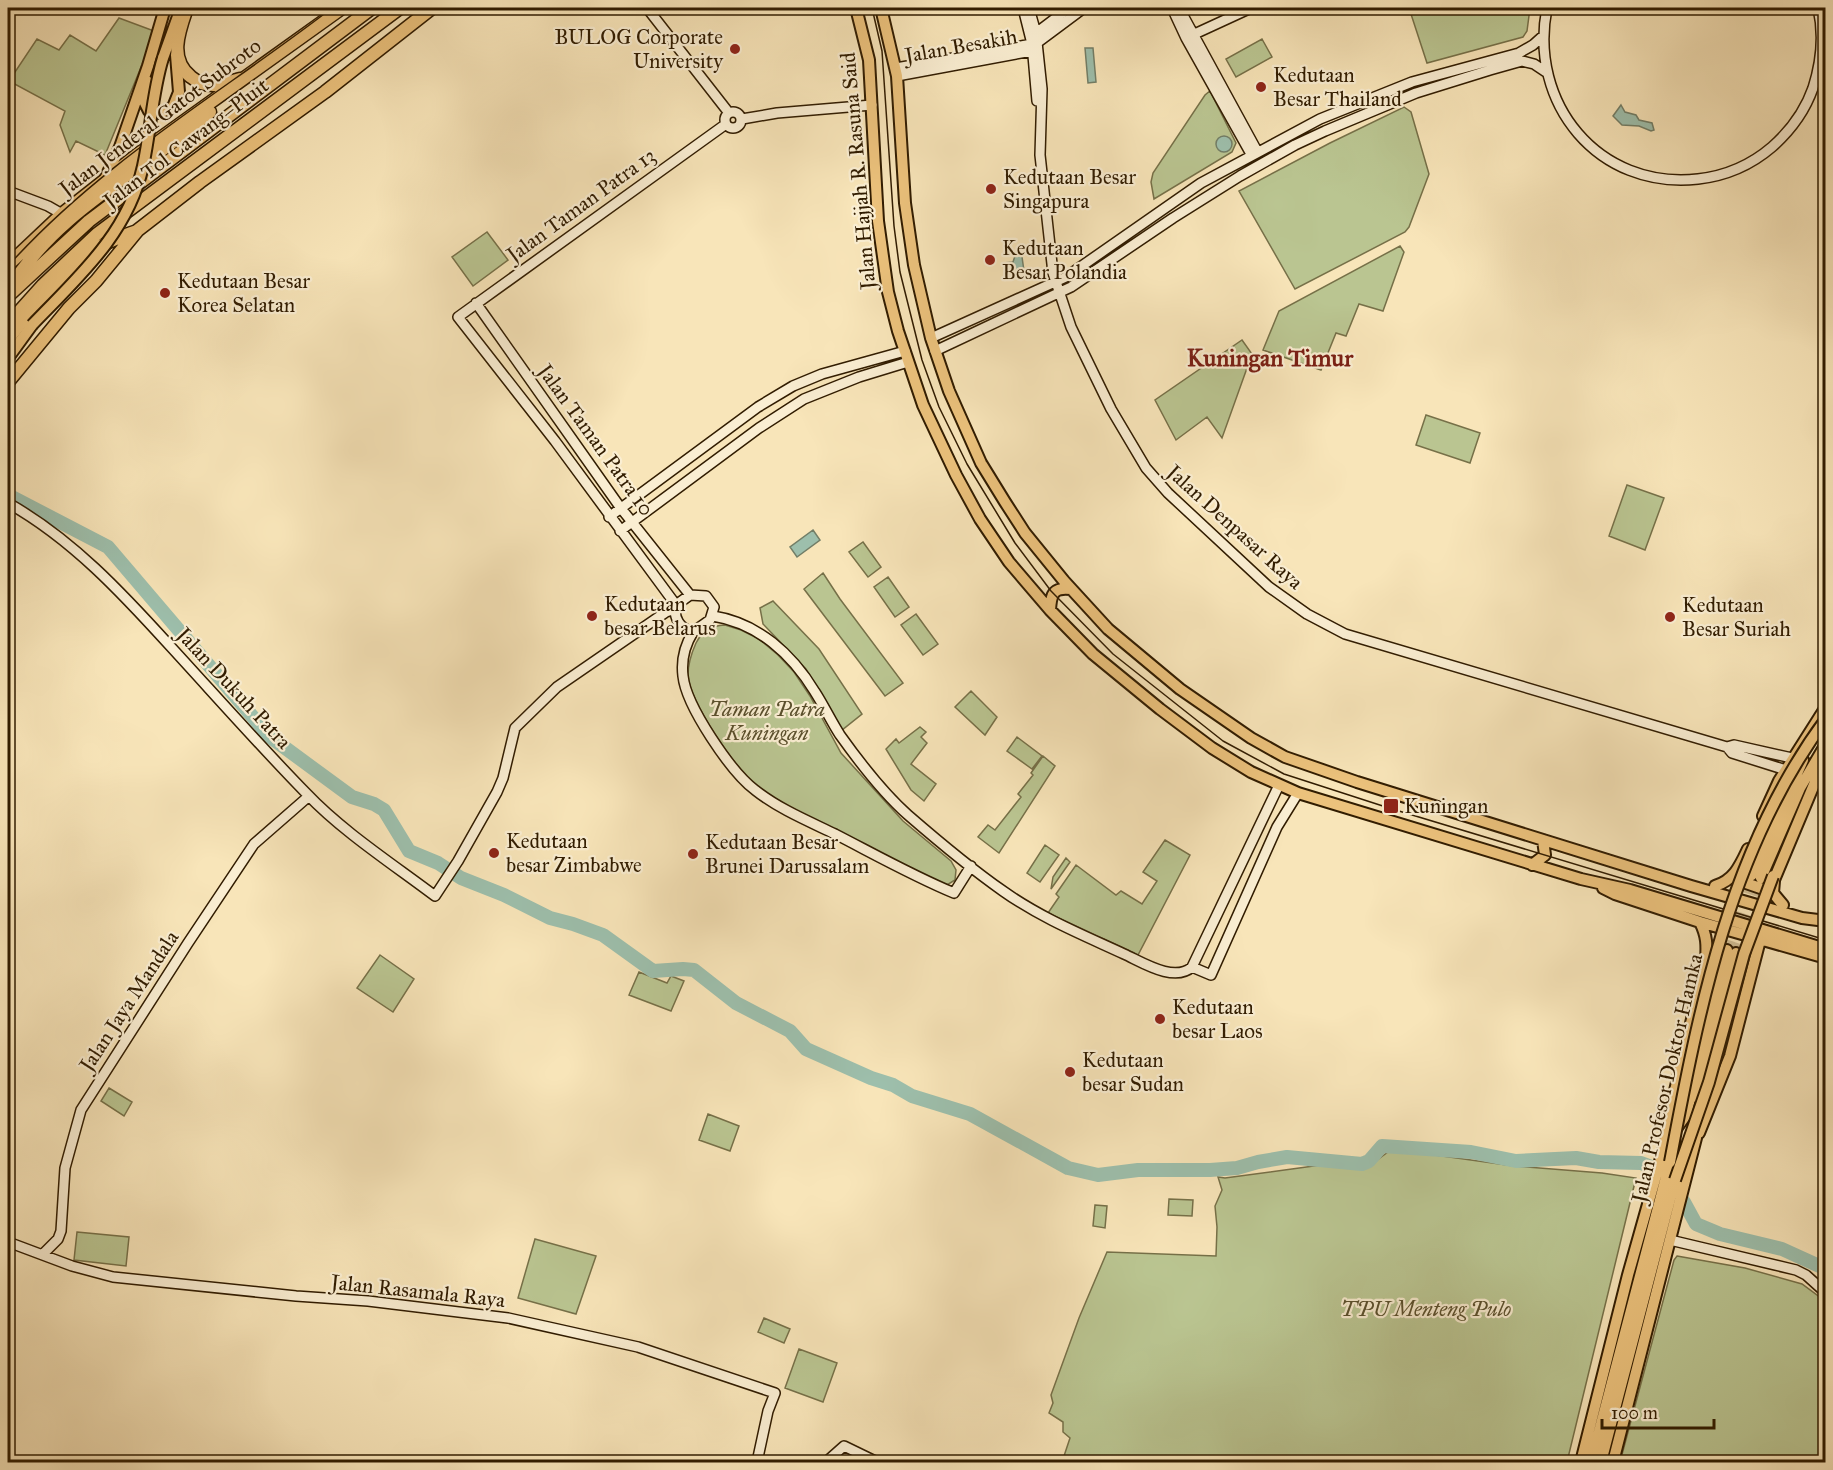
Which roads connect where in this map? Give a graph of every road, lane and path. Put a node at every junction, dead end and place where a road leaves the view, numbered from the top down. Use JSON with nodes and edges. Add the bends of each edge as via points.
{"nodes":[{"id":1,"x":165,"y":8,"type":"edge"},
{"id":2,"x":181,"y":8,"type":"edge"},
{"id":3,"x":187,"y":8,"type":"edge"},
{"id":4,"x":342,"y":8,"type":"edge"},
{"id":5,"x":372,"y":8,"type":"edge"},
{"id":6,"x":400,"y":8,"type":"edge"},
{"id":7,"x":432,"y":8,"type":"edge"},
{"id":8,"x":647,"y":8,"type":"edge"},
{"id":9,"x":856,"y":8,"type":"edge"},
{"id":10,"x":880,"y":8,"type":"edge"},
{"id":11,"x":1023,"y":8,"type":"edge"},
{"id":12,"x":1029,"y":8,"type":"edge"},
{"id":13,"x":1069,"y":8,"type":"edge"},
{"id":14,"x":1084,"y":8,"type":"edge"},
{"id":15,"x":1172,"y":8,"type":"edge"},
{"id":16,"x":1179,"y":8,"type":"edge"},
{"id":17,"x":1251,"y":8,"type":"edge"},
{"id":18,"x":1547,"y":8,"type":"edge"},
{"id":19,"x":1821,"y":12,"type":"edge"},
{"id":20,"x":1543,"y":36,"type":"junction"},
{"id":21,"x":1190,"y":37,"type":"junction"},
{"id":22,"x":1034,"y":43,"type":"junction"},
{"id":23,"x":1823,"y":44,"type":"edge"},
{"id":24,"x":176,"y":55,"type":"junction"},
{"id":25,"x":148,"y":66,"type":"junction"},
{"id":26,"x":896,"y":72,"type":"junction"},
{"id":27,"x":1546,"y":72,"type":"junction"},
{"id":28,"x":243,"y":81,"type":"junction"},
{"id":29,"x":872,"y":105,"type":"junction"},
{"id":30,"x":729,"y":113,"type":"junction"},
{"id":31,"x":742,"y":118,"type":"junction"},
{"id":32,"x":726,"y":124,"type":"junction"},
{"id":33,"x":1254,"y":153,"type":"junction"},
{"id":34,"x":105,"y":179,"type":"junction"},
{"id":35,"x":8,"y":191,"type":"edge"},
{"id":36,"x":62,"y":214,"type":"junction"},
{"id":37,"x":138,"y":230,"type":"junction"},
{"id":38,"x":8,"y":265,"type":"edge"},
{"id":39,"x":1055,"y":282,"type":"junction"},
{"id":40,"x":1059,"y":293,"type":"junction"},
{"id":41,"x":8,"y":295,"type":"edge"},
{"id":42,"x":476,"y":303,"type":"junction"},
{"id":43,"x":458,"y":316,"type":"joint"},
{"id":44,"x":8,"y":324,"type":"edge"},
{"id":45,"x":30,"y":327,"type":"junction"},
{"id":46,"x":949,"y":330,"type":"junction"},
{"id":47,"x":931,"y":338,"type":"junction"},
{"id":48,"x":8,"y":339,"type":"edge"},
{"id":49,"x":954,"y":342,"type":"junction"},
{"id":50,"x":8,"y":349,"type":"edge"},
{"id":51,"x":904,"y":351,"type":"junction"},
{"id":52,"x":935,"y":351,"type":"junction"},
{"id":53,"x":8,"y":358,"type":"edge"},
{"id":54,"x":908,"y":362,"type":"junction"},
{"id":55,"x":8,"y":382,"type":"edge"},
{"id":56,"x":8,"y":503,"type":"edge"},
{"id":57,"x":620,"y":507,"type":"junction"},
{"id":58,"x":609,"y":517,"type":"junction"},
{"id":59,"x":633,"y":522,"type":"junction"},
{"id":60,"x":620,"y":531,"type":"junction"},
{"id":61,"x":1071,"y":589,"type":"junction"},
{"id":62,"x":690,"y":595,"type":"junction"},
{"id":63,"x":675,"y":607,"type":"junction"},
{"id":64,"x":1050,"y":610,"type":"junction"},
{"id":65,"x":713,"y":616,"type":"junction"},
{"id":66,"x":693,"y":632,"type":"junction"},
{"id":67,"x":1826,"y":709,"type":"edge"},
{"id":68,"x":1826,"y":719,"type":"edge"},
{"id":69,"x":1826,"y":746,"type":"edge"},
{"id":70,"x":1728,"y":747,"type":"junction"},
{"id":71,"x":1792,"y":758,"type":"junction"},
{"id":72,"x":1826,"y":764,"type":"edge"},
{"id":73,"x":1786,"y":770,"type":"junction"},
{"id":74,"x":1822,"y":777,"type":"edge"},
{"id":75,"x":1279,"y":785,"type":"junction"},
{"id":76,"x":1298,"y":793,"type":"junction"},
{"id":77,"x":309,"y":796,"type":"junction"},
{"id":78,"x":1543,"y":840,"type":"junction"},
{"id":79,"x":1532,"y":865,"type":"junction"},
{"id":80,"x":1741,"y":865,"type":"junction"},
{"id":81,"x":971,"y":866,"type":"junction"},
{"id":82,"x":1643,"y":871,"type":"junction"},
{"id":83,"x":1774,"y":880,"type":"junction"},
{"id":84,"x":1590,"y":882,"type":"junction"},
{"id":85,"x":1715,"y":886,"type":"junction"},
{"id":86,"x":1783,"y":905,"type":"junction"},
{"id":87,"x":1826,"y":920,"type":"edge"},
{"id":88,"x":1700,"y":922,"type":"junction"},
{"id":89,"x":1760,"y":940,"type":"junction"},
{"id":90,"x":1826,"y":949,"type":"edge"},
{"id":91,"x":1826,"y":958,"type":"edge"},
{"id":92,"x":1706,"y":960,"type":"junction"},
{"id":93,"x":1753,"y":964,"type":"junction"},
{"id":94,"x":1192,"y":967,"type":"junction"},
{"id":95,"x":1696,"y":1138,"type":"junction"},
{"id":96,"x":1665,"y":1144,"type":"junction"},
{"id":97,"x":1670,"y":1240,"type":"junction"},
{"id":98,"x":8,"y":1242,"type":"edge"},
{"id":99,"x":47,"y":1256,"type":"junction"},
{"id":100,"x":1826,"y":1293,"type":"edge"},
{"id":101,"x":757,"y":1462,"type":"edge"},
{"id":102,"x":826,"y":1462,"type":"edge"},
{"id":103,"x":877,"y":1462,"type":"edge"},
{"id":104,"x":1581,"y":1462,"type":"edge"},
{"id":105,"x":1591,"y":1462,"type":"edge"},
{"id":106,"x":1601,"y":1462,"type":"edge"},
{"id":107,"x":1613,"y":1462,"type":"edge"}],
"edges":[{"from":1,"to":25,"type":"main road"},
{"from":2,"to":45,"type":"main road","bridge":true,"via":[[159,71],[143,168],[135,193],[99,255]]},
{"from":3,"to":24,"type":"highway"},
{"from":4,"to":28,"type":"highway","name":"Jalan Jenderal Gatot Subroto"},
{"from":5,"to":41,"type":"highway","name":"Jalan Tol Cawang–Pluit","via":[[89,221]]},
{"from":6,"to":44,"type":"highway","name":"Jalan Tol Cawang–Pluit","via":[[97,234]]},
{"from":7,"to":37,"type":"highway"},
{"from":8,"to":30,"type":"street"},
{"from":9,"to":29,"type":"main road","name":"Jalan Hajjah R. Rasuna Said","via":[[869,60]]},
{"from":10,"to":26,"type":"main road","name":"Jalan Hajjah R. Rasuna Said"},
{"from":11,"to":22,"type":"street","name":"Jalan Denpasar Raya"},
{"from":12,"to":22,"type":"street","name":"Jalan Denpasar Raya"},
{"from":13,"to":22,"type":"street","name":"Jalan Besakih"},
{"from":14,"to":22,"type":"street","name":"Jalan Besakih"},
{"from":15,"to":21,"type":"street"},
{"from":16,"to":21,"type":"street"},
{"from":17,"to":21,"type":"street"},
{"from":18,"to":20,"type":"street"},
{"from":19,"to":23,"type":"street"},
{"from":20,"to":27,"type":"street"},
{"from":20,"to":33,"type":"street","via":[[1519,53],[1412,82],[1320,119]]},
{"from":21,"to":33,"type":"street"},
{"from":22,"to":26,"type":"street","name":"Jalan Besakih"},
{"from":22,"to":39,"type":"street","name":"Jalan Denpasar Raya","via":[[1043,194]]},
{"from":23,"to":27,"type":"street","via":[[1809,98],[1783,137],[1744,166],[1713,177],[1679,181],[1626,169],[1593,149],[1561,110]]},
{"from":24,"to":25,"type":"main road","via":[[178,98],[165,112],[155,113],[146,107]]},
{"from":24,"to":28,"type":"highway","via":[[193,80],[214,85]]},
{"from":25,"to":34,"type":"main road"},
{"from":26,"to":47,"type":"main road","name":"Jalan Hajjah R. Rasuna Said","via":[[907,223]]},
{"from":27,"to":40,"type":"street","via":[[1522,61],[1490,70],[1416,93],[1294,146],[1240,176]]},
{"from":28,"to":34,"type":"highway","name":"Jalan Jenderal Gatot Subroto"},
{"from":28,"to":41,"type":"highway","via":[[198,122],[53,235],[20,271]]},
{"from":29,"to":31,"type":"street"},
{"from":29,"to":51,"type":"main road","name":"Jalan Hajjah R. Rasuna Said","via":[[874,172],[885,271]]},
{"from":30,"to":31,"type":"street","via":[[735,112]]},
{"from":30,"to":32,"type":"street"},
{"from":31,"to":32,"type":"street","via":[[736,128]]},
{"from":32,"to":42,"type":"street","name":"Jalan Taman Patra 13"},
{"from":33,"to":39,"type":"street","via":[[1201,183]]},
{"from":34,"to":36,"type":"highway","name":"Jalan Jenderal Gatot Subroto"},
{"from":35,"to":36,"type":"street"},
{"from":36,"to":38,"type":"highway","name":"Jalan Jenderal Gatot Subroto"},
{"from":37,"to":48,"type":"highway","via":[[93,251],[50,291]]},
{"from":37,"to":55,"type":"highway"},
{"from":39,"to":40,"type":"street","name":"Jalan Denpasar Raya"},
{"from":39,"to":46,"type":"street"},
{"from":40,"to":49,"type":"street"},
{"from":40,"to":70,"type":"street","name":"Jalan Denpasar Raya","via":[[1106,399],[1146,468],[1269,587],[1308,614],[1346,634]]},
{"from":42,"to":43,"type":"street","name":"Jalan Taman Patra 13"},
{"from":42,"to":57,"type":"street","name":"Jalan Taman Patra 10"},
{"from":43,"to":58,"type":"street","name":"Jalan Taman Patra 10"},
{"from":45,"to":50,"type":"highway"},
{"from":45,"to":53,"type":"main road"},
{"from":46,"to":47,"type":"street"},
{"from":46,"to":49,"type":"street"},
{"from":47,"to":52,"type":"main road","name":"Jalan Hajjah R. Rasuna Said"},
{"from":49,"to":52,"type":"street"},
{"from":51,"to":54,"type":"main road","name":"Jalan Hajjah R. Rasuna Said"},
{"from":51,"to":57,"type":"street","via":[[793,386]]},
{"from":52,"to":61,"type":"main road","name":"Jalan Hajjah R. Rasuna Said","via":[[948,391],[981,463],[1025,533]]},
{"from":54,"to":59,"type":"street","via":[[859,376],[804,399]]},
{"from":54,"to":64,"type":"main road","name":"Jalan Hajjah R. Rasuna Said","via":[[936,436],[980,519]]},
{"from":56,"to":77,"type":"street","name":"Jalan Dukuh Patra","via":[[73,548],[114,584]]},
{"from":57,"to":58,"type":"street"},
{"from":57,"to":59,"type":"street","name":"Jalan Taman Patra 10"},
{"from":58,"to":60,"type":"street","name":"Jalan Taman Patra 10"},
{"from":59,"to":60,"type":"street"},
{"from":59,"to":62,"type":"street","name":"Jalan Taman Patra 10"},
{"from":60,"to":63,"type":"street","name":"Jalan Taman Patra 10"},
{"from":61,"to":64,"type":"main road","via":[[1055,591]]},
{"from":61,"to":78,"type":"main road","name":"Jalan Hajjah R. Rasuna Said","via":[[1108,628],[1180,689],[1272,750],[1334,774]]},
{"from":62,"to":63,"type":"street"},
{"from":62,"to":65,"type":"street","via":[[709,599],[714,607]]},
{"from":63,"to":66,"type":"street","via":[[681,627]]},
{"from":63,"to":77,"type":"street","name":"Jalan Dukuh Patra","via":[[557,687],[516,728],[497,792],[435,896]]},
{"from":64,"to":75,"type":"main road","name":"Jalan Hajjah R. Rasuna Said","via":[[1093,654],[1185,728],[1229,759]]},
{"from":65,"to":66,"type":"street"},
{"from":65,"to":81,"type":"street","via":[[751,628],[789,657],[809,682],[840,735],[883,790]]},
{"from":66,"to":81,"type":"street","via":[[685,651],[685,686],[709,734],[740,777],[789,811],[954,893]]},
{"from":67,"to":69,"type":"main road","via":[[1756,877],[1800,788]]},
{"from":67,"to":71,"type":"main road"},
{"from":68,"to":105,"type":"main road","name":"Jalan Profesor Doktor Hamka","bridge":true,"via":[[1803,749],[1774,801],[1747,860],[1716,951],[1670,1162]]},
{"from":69,"to":106,"type":"main road","name":"Jalan Profesor Doktor Hamka","bridge":true,"via":[[1744,954],[1709,1082],[1674,1180]]},
{"from":70,"to":71,"type":"street","name":"Jalan Denpasar Raya"},
{"from":70,"to":73,"type":"street","name":"Jalan Denpasar Raya","via":[[1732,753]]},
{"from":71,"to":73,"type":"main road"},
{"from":72,"to":74,"type":"main road"},
{"from":73,"to":80,"type":"main road"},
{"from":74,"to":83,"type":"main road"},
{"from":75,"to":76,"type":"main road","name":"Jalan Hajjah R. Rasuna Said"},
{"from":75,"to":94,"type":"street"},
{"from":76,"to":79,"type":"main road","name":"Jalan Hajjah R. Rasuna Said"},
{"from":76,"to":94,"type":"street","via":[[1277,827],[1211,975]]},
{"from":77,"to":99,"type":"street","name":"Jalan Jaya Mandala","via":[[254,844],[81,1110],[64,1168],[61,1231]]},
{"from":78,"to":79,"type":"main road","via":[[1545,855]]},
{"from":78,"to":82,"type":"main road","name":"Jalan Hajjah R. Rasuna Said"},
{"from":79,"to":84,"type":"main road","name":"Jalan Hajjah R. Rasuna Said"},
{"from":80,"to":83,"type":"main road","via":[[1743,882],[1766,890]]},
{"from":80,"to":85,"type":"main road","via":[[1728,881]]},
{"from":81,"to":94,"type":"street","via":[[1003,891],[1067,928],[1169,972],[1179,973]]},
{"from":82,"to":85,"type":"main road","name":"Jalan Hajjah R. Rasuna Said","via":[[1663,871]]},
{"from":82,"to":87,"type":"main road","name":"Jalan Hajjah R. Rasuna Said","via":[[1802,918]]},
{"from":83,"to":86,"type":"main road","via":[[1773,893]]},
{"from":84,"to":88,"type":"main road","name":"Jalan Hajjah R. Rasuna Said"},
{"from":84,"to":90,"type":"main road","name":"Jalan Hajjah R. Rasuna Said","via":[[1630,890]]},
{"from":85,"to":86,"type":"main road","name":"Jalan Hajjah R. Rasuna Said"},
{"from":86,"to":87,"type":"main road","name":"Jalan Hajjah R. Rasuna Said"},
{"from":88,"to":89,"type":"main road","name":"Jalan Hajjah R. Rasuna Said"},
{"from":88,"to":92,"type":"main road","via":[[1708,943]]},
{"from":89,"to":91,"type":"main road","name":"Jalan Hajjah R. Rasuna Said"},
{"from":89,"to":93,"type":"main road"},
{"from":92,"to":93,"type":"main road","via":[[1723,943],[1749,953]]},
{"from":92,"to":96,"type":"main road"},
{"from":93,"to":95,"type":"main road","via":[[1730,1056]]},
{"from":95,"to":96,"type":"main road","via":[[1699,1101],[1731,952],[1686,1115]]},
{"from":95,"to":97,"type":"main road"},
{"from":96,"to":104,"type":"main road"},
{"from":97,"to":100,"type":"street","via":[[1796,1270]]},
{"from":97,"to":107,"type":"main road"},
{"from":98,"to":99,"type":"street","name":"Jalan Rasamala Raya"},
{"from":99,"to":101,"type":"street","name":"Jalan Rasamala Raya","via":[[100,1275],[508,1318],[638,1347],[774,1393]]},
{"from":102,"to":103,"type":"street","via":[[844,1446]]}]}
